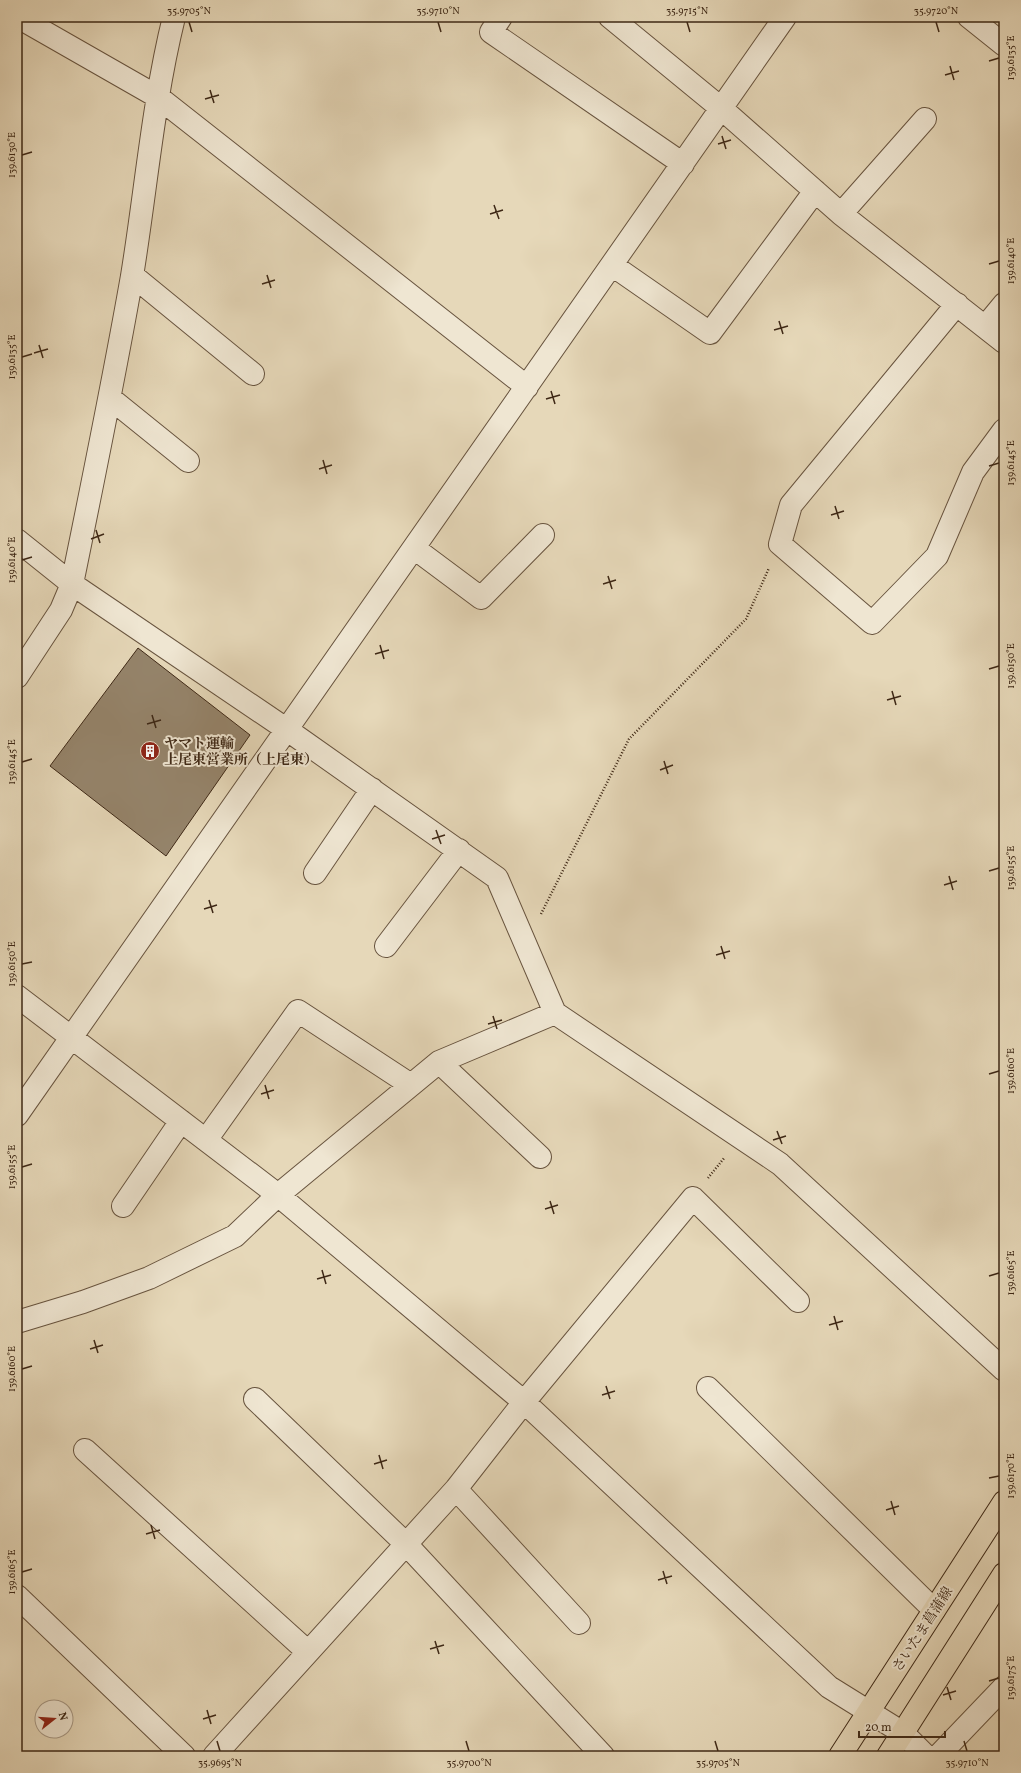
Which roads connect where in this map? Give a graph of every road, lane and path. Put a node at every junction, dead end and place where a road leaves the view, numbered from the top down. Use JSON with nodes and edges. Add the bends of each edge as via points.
{"nodes":[{"id":1,"x":18,"y":17,"type":"edge"},
{"id":2,"x":174,"y":17,"type":"edge"},
{"id":3,"x":501,"y":17,"type":"edge"},
{"id":4,"x":610,"y":17,"type":"edge"},
{"id":5,"x":785,"y":17,"type":"edge"},
{"id":6,"x":969,"y":17,"type":"edge"},
{"id":7,"x":1004,"y":45,"type":"edge"},
{"id":8,"x":158,"y":97,"type":"junction"},
{"id":9,"x":722,"y":109,"type":"junction"},
{"id":10,"x":925,"y":119,"type":"dead end"},
{"id":11,"x":683,"y":164,"type":"junction"},
{"id":12,"x":815,"y":191,"type":"junction"},
{"id":13,"x":841,"y":214,"type":"junction"},
{"id":14,"x":612,"y":266,"type":"junction"},
{"id":15,"x":132,"y":275,"type":"junction"},
{"id":16,"x":957,"y":304,"type":"junction"},
{"id":17,"x":1004,"y":304,"type":"edge"},
{"id":18,"x":985,"y":327,"type":"junction"},
{"id":19,"x":1004,"y":342,"type":"edge"},
{"id":20,"x":253,"y":374,"type":"dead end"},
{"id":21,"x":527,"y":387,"type":"junction"},
{"id":22,"x":110,"y":398,"type":"junction"},
{"id":23,"x":1004,"y":430,"type":"edge"},
{"id":24,"x":188,"y":461,"type":"dead end"},
{"id":25,"x":543,"y":535,"type":"dead end"},
{"id":26,"x":17,"y":540,"type":"edge"},
{"id":27,"x":780,"y":544,"type":"junction"},
{"id":28,"x":414,"y":548,"type":"junction"},
{"id":29,"x":72,"y":584,"type":"junction"},
{"id":30,"x":17,"y":677,"type":"edge"},
{"id":31,"x":286,"y":729,"type":"junction"},
{"id":32,"x":372,"y":789,"type":"junction"},
{"id":33,"x":458,"y":850,"type":"junction"},
{"id":34,"x":315,"y":873,"type":"dead end"},
{"id":35,"x":386,"y":946,"type":"dead end"},
{"id":36,"x":526,"y":946,"type":"junction"},
{"id":37,"x":17,"y":996,"type":"edge"},
{"id":38,"x":555,"y":1013,"type":"junction"},
{"id":39,"x":71,"y":1037,"type":"junction"},
{"id":40,"x":439,"y":1062,"type":"junction"},
{"id":41,"x":411,"y":1085,"type":"junction"},
{"id":42,"x":17,"y":1115,"type":"edge"},
{"id":43,"x":181,"y":1121,"type":"junction"},
{"id":44,"x":740,"y":1138,"type":"junction"},
{"id":45,"x":206,"y":1140,"type":"junction"},
{"id":46,"x":540,"y":1157,"type":"dead end"},
{"id":47,"x":278,"y":1195,"type":"junction"},
{"id":48,"x":693,"y":1198,"type":"junction"},
{"id":49,"x":123,"y":1206,"type":"dead end"},
{"id":50,"x":798,"y":1302,"type":"dead end"},
{"id":51,"x":17,"y":1322,"type":"edge"},
{"id":52,"x":1004,"y":1370,"type":"edge"},
{"id":53,"x":708,"y":1388,"type":"dead end"},
{"id":54,"x":255,"y":1399,"type":"dead end"},
{"id":55,"x":524,"y":1402,"type":"junction"},
{"id":56,"x":85,"y":1450,"type":"dead end"},
{"id":57,"x":456,"y":1489,"type":"junction"},
{"id":58,"x":1004,"y":1502,"type":"edge"},
{"id":59,"x":406,"y":1544,"type":"junction"},
{"id":60,"x":1004,"y":1574,"type":"edge"},
{"id":61,"x":17,"y":1596,"type":"edge"},
{"id":62,"x":934,"y":1610,"type":"junction"},
{"id":63,"x":579,"y":1623,"type":"dead end"},
{"id":64,"x":308,"y":1652,"type":"junction"},
{"id":65,"x":1004,"y":1687,"type":"edge"},
{"id":66,"x":869,"y":1712,"type":"junction"},
{"id":67,"x":903,"y":1733,"type":"junction"},
{"id":68,"x":184,"y":1756,"type":"edge"},
{"id":69,"x":214,"y":1756,"type":"edge"},
{"id":70,"x":603,"y":1756,"type":"edge"},
{"id":71,"x":840,"y":1756,"type":"edge"},
{"id":72,"x":888,"y":1756,"type":"edge"},
{"id":73,"x":926,"y":1756,"type":"edge"},
{"id":74,"x":938,"y":1756,"type":"edge"}],
"edges":[{"from":1,"to":8,"type":"street"},
{"from":2,"to":8,"type":"street"},
{"from":3,"to":11,"type":"street","via":[[491,32]]},
{"from":4,"to":9,"type":"street"},
{"from":5,"to":9,"type":"street"},
{"from":6,"to":7,"type":"street"},
{"from":8,"to":15,"type":"street"},
{"from":8,"to":21,"type":"street"},
{"from":9,"to":11,"type":"street"},
{"from":9,"to":12,"type":"street"},
{"from":10,"to":13,"type":"street"},
{"from":11,"to":14,"type":"street"},
{"from":12,"to":13,"type":"street"},
{"from":12,"to":14,"type":"street","via":[[710,333]]},
{"from":13,"to":16,"type":"street"},
{"from":14,"to":21,"type":"street"},
{"from":15,"to":20,"type":"street"},
{"from":15,"to":22,"type":"street"},
{"from":16,"to":18,"type":"street"},
{"from":16,"to":27,"type":"street","via":[[791,505]]},
{"from":17,"to":18,"type":"street"},
{"from":18,"to":19,"type":"street"},
{"from":21,"to":28,"type":"street"},
{"from":22,"to":24,"type":"street"},
{"from":22,"to":29,"type":"street"},
{"from":23,"to":27,"type":"street","via":[[973,472],[937,556],[872,623]]},
{"from":25,"to":28,"type":"street","via":[[481,598]]},
{"from":26,"to":29,"type":"street"},
{"from":27,"to":36,"type":"path","via":[[746,619],[629,739]]},
{"from":28,"to":31,"type":"street"},
{"from":29,"to":30,"type":"street","via":[[61,610]]},
{"from":29,"to":31,"type":"street"},
{"from":31,"to":32,"type":"street"},
{"from":31,"to":39,"type":"street"},
{"from":32,"to":33,"type":"street"},
{"from":32,"to":34,"type":"street"},
{"from":33,"to":35,"type":"street"},
{"from":33,"to":36,"type":"street","via":[[497,878]]},
{"from":36,"to":38,"type":"street"},
{"from":37,"to":39,"type":"street"},
{"from":38,"to":40,"type":"street"},
{"from":38,"to":44,"type":"street"},
{"from":39,"to":42,"type":"street"},
{"from":39,"to":43,"type":"street"},
{"from":40,"to":41,"type":"street"},
{"from":40,"to":46,"type":"street"},
{"from":41,"to":45,"type":"street","via":[[298,1011]]},
{"from":41,"to":47,"type":"street"},
{"from":43,"to":45,"type":"street"},
{"from":43,"to":49,"type":"street"},
{"from":44,"to":48,"type":"path"},
{"from":44,"to":52,"type":"street","via":[[780,1164]]},
{"from":45,"to":47,"type":"street"},
{"from":47,"to":51,"type":"street","via":[[235,1236],[149,1278]]},
{"from":47,"to":55,"type":"street"},
{"from":48,"to":50,"type":"street"},
{"from":48,"to":55,"type":"street"},
{"from":53,"to":62,"type":"street"},
{"from":54,"to":59,"type":"street"},
{"from":55,"to":57,"type":"street"},
{"from":55,"to":66,"type":"street","via":[[829,1687]]},
{"from":56,"to":64,"type":"street"},
{"from":57,"to":59,"type":"street"},
{"from":57,"to":63,"type":"street"},
{"from":58,"to":62,"type":"main road","name":"さいたま菖蒲線"},
{"from":59,"to":64,"type":"street"},
{"from":59,"to":70,"type":"street"},
{"from":60,"to":67,"type":"main road"},
{"from":61,"to":68,"type":"street"},
{"from":62,"to":66,"type":"main road","name":"さいたま菖蒲線"},
{"from":64,"to":69,"type":"street"},
{"from":65,"to":74,"type":"street"},
{"from":66,"to":67,"type":"street"},
{"from":66,"to":71,"type":"main road","name":"さいたま菖蒲線"},
{"from":67,"to":72,"type":"main road"},
{"from":67,"to":73,"type":"street"}]}
